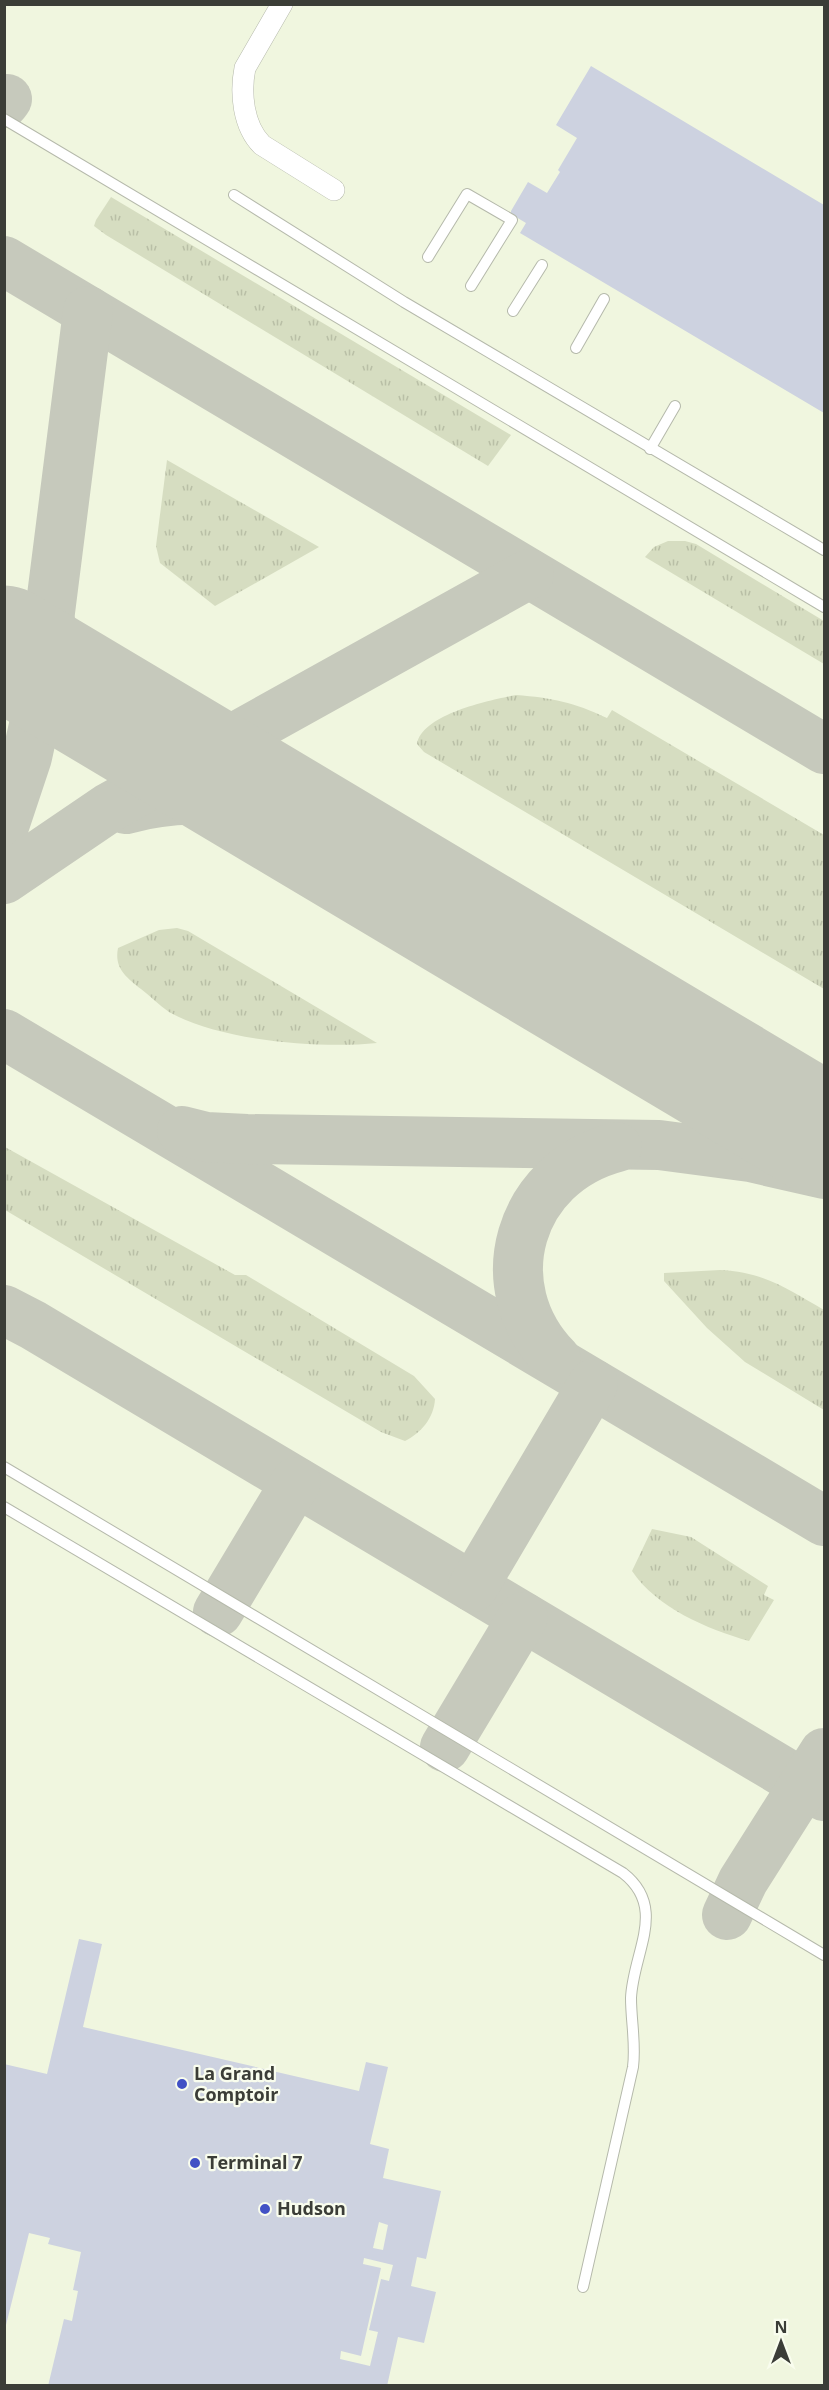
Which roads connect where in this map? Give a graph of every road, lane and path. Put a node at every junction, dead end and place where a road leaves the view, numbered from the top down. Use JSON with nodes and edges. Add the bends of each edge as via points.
{"nodes":[{"id":1,"x":282,"y":4,"type":"edge"},
{"id":2,"x":4,"y":119,"type":"edge"},
{"id":3,"x":333,"y":190,"type":"dead end"},
{"id":4,"x":234,"y":195,"type":"dead end"},
{"id":5,"x":428,"y":257,"type":"dead end"},
{"id":6,"x":542,"y":265,"type":"dead end"},
{"id":7,"x":471,"y":286,"type":"dead end"},
{"id":8,"x":604,"y":299,"type":"dead end"},
{"id":9,"x":513,"y":311,"type":"dead end"},
{"id":10,"x":576,"y":348,"type":"dead end"},
{"id":11,"x":675,"y":406,"type":"dead end"},
{"id":12,"x":650,"y":448,"type":"junction"},
{"id":13,"x":825,"y":550,"type":"edge"},
{"id":14,"x":825,"y":607,"type":"edge"},
{"id":15,"x":4,"y":1467,"type":"edge"},
{"id":16,"x":4,"y":1507,"type":"edge"},
{"id":17,"x":825,"y":1955,"type":"edge"},
{"id":18,"x":584,"y":2287,"type":"dead end"}],
"edges":[{"from":1,"to":3,"type":"street","via":[[245,68],[247,118],[262,145]]},
{"from":2,"to":14,"type":"lane"},
{"from":4,"to":12,"type":"lane","via":[[404,302]]},
{"from":5,"to":7,"type":"lane","via":[[467,194],[512,220]]},
{"from":6,"to":9,"type":"lane"},
{"from":8,"to":10,"type":"lane"},
{"from":11,"to":12,"type":"lane"},
{"from":12,"to":13,"type":"lane"},
{"from":15,"to":17,"type":"lane"},
{"from":16,"to":18,"type":"lane","via":[[623,1873],[639,1887],[647,1922],[632,1984],[633,2067]]}]}
